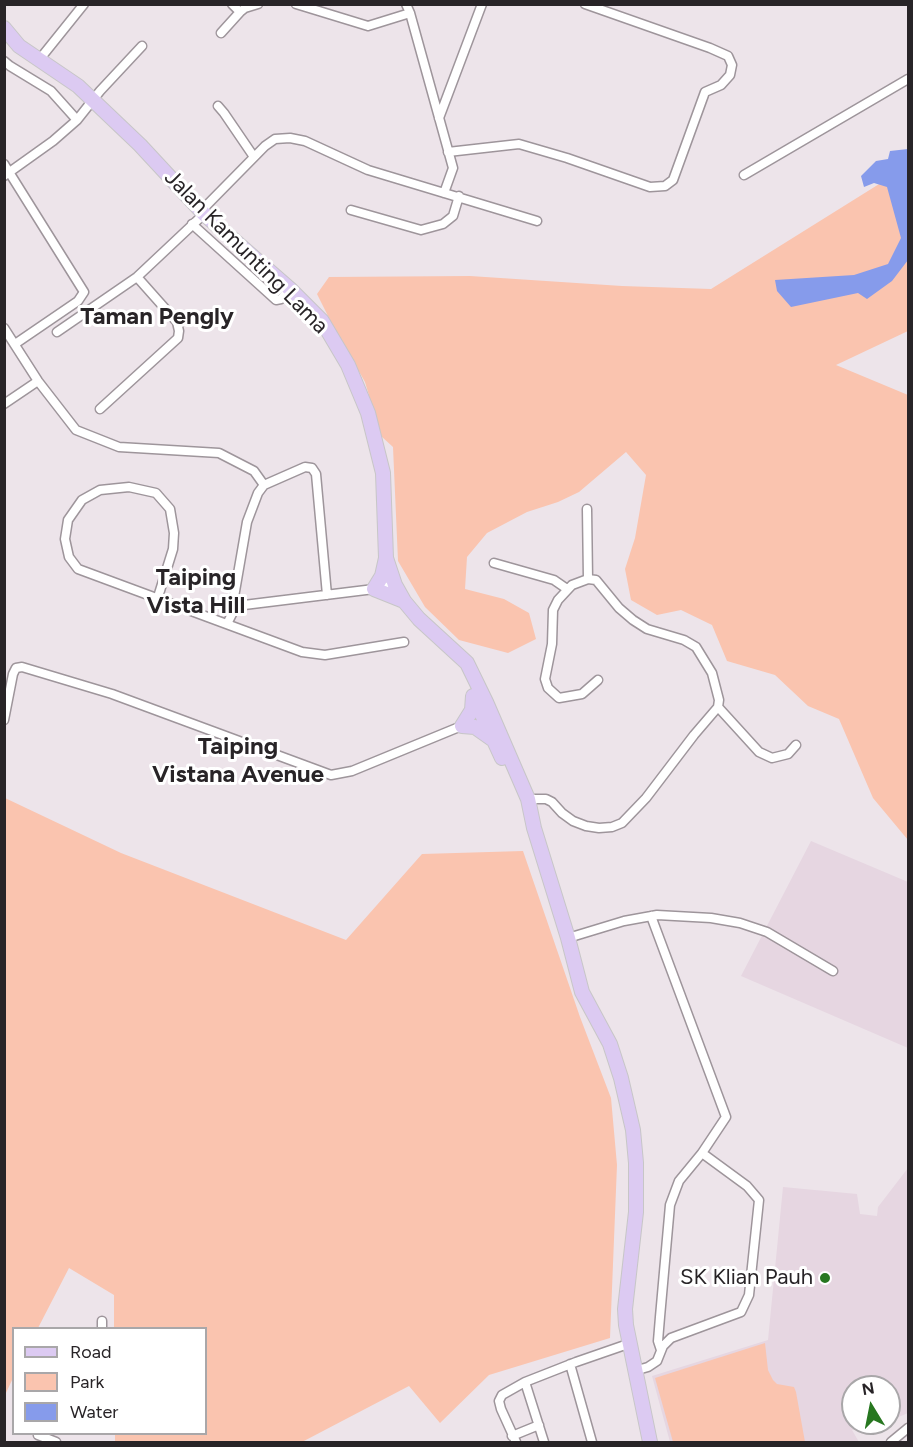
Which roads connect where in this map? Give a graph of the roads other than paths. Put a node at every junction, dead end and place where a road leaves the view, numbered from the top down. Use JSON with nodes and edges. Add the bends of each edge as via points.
{"nodes":[{"id":1,"x":84,"y":4,"type":"edge"},
{"id":2,"x":232,"y":4,"type":"edge"},
{"id":3,"x":258,"y":4,"type":"edge"},
{"id":4,"x":296,"y":4,"type":"edge"},
{"id":5,"x":406,"y":4,"type":"edge"},
{"id":6,"x":482,"y":4,"type":"edge"},
{"id":7,"x":585,"y":4,"type":"edge"},
{"id":8,"x":240,"y":12,"type":"junction"},
{"id":9,"x":410,"y":14,"type":"junction"},
{"id":10,"x":4,"y":28,"type":"edge"},
{"id":11,"x":221,"y":33,"type":"dead end"},
{"id":12,"x":4,"y":38,"type":"edge"},
{"id":13,"x":142,"y":46,"type":"dead end"},
{"id":14,"x":24,"y":57,"type":"junction"},
{"id":15,"x":39,"y":60,"type":"junction"},
{"id":16,"x":4,"y":61,"type":"edge"},
{"id":17,"x":45,"y":73,"type":"junction"},
{"id":18,"x":909,"y":79,"type":"edge"},
{"id":19,"x":90,"y":98,"type":"junction"},
{"id":20,"x":218,"y":106,"type":"dead end"},
{"id":21,"x":439,"y":118,"type":"junction"},
{"id":22,"x":77,"y":120,"type":"junction"},
{"id":23,"x":448,"y":152,"type":"junction"},
{"id":24,"x":254,"y":157,"type":"junction"},
{"id":25,"x":6,"y":171,"type":"edge"},
{"id":26,"x":744,"y":175,"type":"dead end"},
{"id":27,"x":444,"y":193,"type":"junction"},
{"id":28,"x":459,"y":196,"type":"junction"},
{"id":29,"x":351,"y":210,"type":"dead end"},
{"id":30,"x":202,"y":212,"type":"junction"},
{"id":31,"x":537,"y":222,"type":"dead end"},
{"id":32,"x":192,"y":224,"type":"junction"},
{"id":33,"x":137,"y":277,"type":"junction"},
{"id":34,"x":290,"y":289,"type":"junction"},
{"id":35,"x":57,"y":332,"type":"dead end"},
{"id":36,"x":10,"y":336,"type":"edge"},
{"id":37,"x":38,"y":381,"type":"junction"},
{"id":38,"x":4,"y":404,"type":"edge"},
{"id":39,"x":100,"y":409,"type":"dead end"},
{"id":40,"x":264,"y":485,"type":"junction"},
{"id":41,"x":587,"y":509,"type":"dead end"},
{"id":42,"x":386,"y":558,"type":"junction"},
{"id":43,"x":494,"y":563,"type":"dead end"},
{"id":44,"x":588,"y":579,"type":"junction"},
{"id":45,"x":395,"y":585,"type":"junction"},
{"id":46,"x":374,"y":589,"type":"junction"},
{"id":47,"x":567,"y":589,"type":"junction"},
{"id":48,"x":327,"y":595,"type":"junction"},
{"id":49,"x":158,"y":597,"type":"junction"},
{"id":50,"x":404,"y":602,"type":"junction"},
{"id":51,"x":236,"y":606,"type":"junction"},
{"id":52,"x":227,"y":624,"type":"junction"},
{"id":53,"x":404,"y":642,"type":"dead end"},
{"id":54,"x":457,"y":655,"type":"junction"},
{"id":55,"x":598,"y":680,"type":"dead end"},
{"id":56,"x":473,"y":696,"type":"junction"},
{"id":57,"x":718,"y":707,"type":"junction"},
{"id":58,"x":487,"y":711,"type":"junction"},
{"id":59,"x":4,"y":720,"type":"edge"},
{"id":60,"x":462,"y":726,"type":"junction"},
{"id":61,"x":492,"y":739,"type":"junction"},
{"id":62,"x":796,"y":745,"type":"dead end"},
{"id":63,"x":525,"y":800,"type":"junction"},
{"id":64,"x":651,"y":916,"type":"junction"},
{"id":65,"x":568,"y":938,"type":"junction"},
{"id":66,"x":833,"y":971,"type":"dead end"},
{"id":67,"x":702,"y":1153,"type":"junction"},
{"id":68,"x":628,"y":1344,"type":"junction"},
{"id":69,"x":661,"y":1350,"type":"junction"},
{"id":70,"x":570,"y":1364,"type":"junction"},
{"id":71,"x":634,"y":1371,"type":"junction"},
{"id":72,"x":525,"y":1382,"type":"junction"},
{"id":73,"x":538,"y":1425,"type":"junction"},
{"id":74,"x":909,"y":1428,"type":"edge"},
{"id":75,"x":36,"y":1437,"type":"edge"},
{"id":76,"x":514,"y":1439,"type":"edge"},
{"id":77,"x":56,"y":1443,"type":"edge"},
{"id":78,"x":544,"y":1443,"type":"edge"},
{"id":79,"x":592,"y":1443,"type":"edge"},
{"id":80,"x":650,"y":1443,"type":"edge"},
{"id":81,"x":891,"y":1443,"type":"edge"}],
"edges":[{"from":1,"to":15,"type":"street"},
{"from":2,"to":8,"type":"street"},
{"from":3,"to":8,"type":"street"},
{"from":4,"to":9,"type":"street","via":[[368,26]]},
{"from":5,"to":9,"type":"street"},
{"from":6,"to":21,"type":"street"},
{"from":7,"to":23,"type":"street","via":[[728,56],[732,65],[730,75],[721,85],[705,92],[673,180],[665,186],[650,187],[519,144]]},
{"from":8,"to":11,"type":"street"},
{"from":9,"to":21,"type":"street"},
{"from":10,"to":15,"type":"main road","name":"Jalan Kamunting Lama","via":[[19,46]]},
{"from":12,"to":14,"type":"main road","name":"Jalan Kamunting Lama"},
{"from":13,"to":19,"type":"street"},
{"from":14,"to":15,"type":"main road"},
{"from":14,"to":17,"type":"main road","name":"Jalan Kamunting Lama"},
{"from":15,"to":17,"type":"main road"},
{"from":15,"to":19,"type":"main road","name":"Jalan Kamunting Lama"},
{"from":16,"to":22,"type":"street","via":[[51,91]]},
{"from":17,"to":19,"type":"main road","name":"Jalan Kamunting Lama"},
{"from":18,"to":26,"type":"street"},
{"from":19,"to":22,"type":"street"},
{"from":19,"to":30,"type":"main road","name":"Jalan Kamunting Lama"},
{"from":20,"to":24,"type":"street"},
{"from":21,"to":23,"type":"street"},
{"from":22,"to":25,"type":"street"},
{"from":23,"to":27,"type":"street","via":[[453,168]]},
{"from":24,"to":27,"type":"street","via":[[275,139],[290,138],[368,170]]},
{"from":24,"to":30,"type":"street"},
{"from":25,"to":36,"type":"street","via":[[84,291],[78,301]]},
{"from":27,"to":28,"type":"street"},
{"from":28,"to":29,"type":"street","via":[[453,216],[443,224],[421,230]]},
{"from":28,"to":31,"type":"street"},
{"from":30,"to":32,"type":"street"},
{"from":30,"to":34,"type":"main road","name":"Jalan Kamunting Lama"},
{"from":32,"to":33,"type":"street"},
{"from":32,"to":34,"type":"street","via":[[276,300]]},
{"from":33,"to":35,"type":"street"},
{"from":33,"to":39,"type":"street","via":[[177,322],[178,338]]},
{"from":34,"to":42,"type":"main road","name":"Jalan Kamunting Lama","via":[[322,321],[348,365],[368,413],[383,473]]},
{"from":36,"to":37,"type":"street"},
{"from":37,"to":38,"type":"street"},
{"from":37,"to":40,"type":"street","via":[[72,426],[82,433],[119,447],[219,453],[254,471]]},
{"from":40,"to":48,"type":"street","via":[[305,467],[312,468]]},
{"from":40,"to":51,"type":"street","via":[[247,522],[234,597]]},
{"from":41,"to":44,"type":"street"},
{"from":42,"to":45,"type":"main road","name":"Jalan Kamunting Lama"},
{"from":42,"to":46,"type":"main road"},
{"from":43,"to":47,"type":"street","via":[[555,580]]},
{"from":44,"to":47,"type":"street"},
{"from":44,"to":57,"type":"street","via":[[596,580],[620,608],[647,629],[696,647],[712,673]]},
{"from":45,"to":46,"type":"street"},
{"from":45,"to":50,"type":"main road","name":"Jalan Kamunting Lama"},
{"from":46,"to":48,"type":"street"},
{"from":46,"to":50,"type":"main road"},
{"from":47,"to":55,"type":"street","via":[[553,610],[545,679],[548,688],[559,698],[582,694]]},
{"from":48,"to":51,"type":"street"},
{"from":49,"to":49,"type":"street","via":[[78,569],[69,557],[65,539],[68,520],[82,500],[100,490],[129,487],[156,493],[170,509],[173,549]]},
{"from":49,"to":52,"type":"street"},
{"from":50,"to":54,"type":"main road","name":"Jalan Kamunting Lama"},
{"from":51,"to":52,"type":"street"},
{"from":52,"to":53,"type":"street","via":[[302,652],[326,655]]},
{"from":54,"to":56,"type":"main road","name":"Jalan Kamunting Lama"},
{"from":54,"to":58,"type":"main road","name":"Jalan Kamunting Lama","via":[[467,663]]},
{"from":56,"to":58,"type":"main road","name":"Jalan Kamunting Lama"},
{"from":56,"to":60,"type":"main road","via":[[472,710]]},
{"from":57,"to":62,"type":"street","via":[[759,752],[772,758],[788,754]]},
{"from":57,"to":63,"type":"street","via":[[622,823],[612,827],[586,826],[573,822],[546,799]]},
{"from":58,"to":60,"type":"street"},
{"from":58,"to":61,"type":"main road","name":"Jalan Kamunting Lama"},
{"from":58,"to":63,"type":"main road","name":"Jalan Kamunting Lama"},
{"from":59,"to":60,"type":"street","via":[[13,674],[22,666],[112,694],[331,775],[352,771]]},
{"from":60,"to":61,"type":"main road","via":[[475,727]]},
{"from":61,"to":63,"type":"main road","name":"Jalan Kamunting Lama"},
{"from":63,"to":65,"type":"main road","name":"Jalan Kamunting Lama"},
{"from":64,"to":65,"type":"street"},
{"from":64,"to":66,"type":"street","via":[[740,923],[767,932]]},
{"from":64,"to":67,"type":"street","via":[[726,1117]]},
{"from":65,"to":68,"type":"main road","name":"Jalan Kamunting Lama","via":[[582,992],[610,1044],[633,1130],[637,1193],[625,1310]]},
{"from":67,"to":69,"type":"street","via":[[679,1181],[670,1205],[658,1341]]},
{"from":67,"to":69,"type":"street","via":[[747,1186],[759,1200],[749,1295],[741,1312],[680,1334]]},
{"from":68,"to":70,"type":"street"},
{"from":68,"to":71,"type":"main road","name":"Jalan Kamunting Lama"},
{"from":69,"to":71,"type":"street","via":[[654,1364]]},
{"from":70,"to":72,"type":"street"},
{"from":70,"to":79,"type":"street"},
{"from":71,"to":80,"type":"main road","name":"Jalan Kamunting Lama"},
{"from":72,"to":73,"type":"street"},
{"from":72,"to":76,"type":"street","via":[[502,1395],[499,1401]]},
{"from":73,"to":76,"type":"street"},
{"from":73,"to":78,"type":"street"},
{"from":74,"to":81,"type":"street"},
{"from":75,"to":77,"type":"street"}]}
